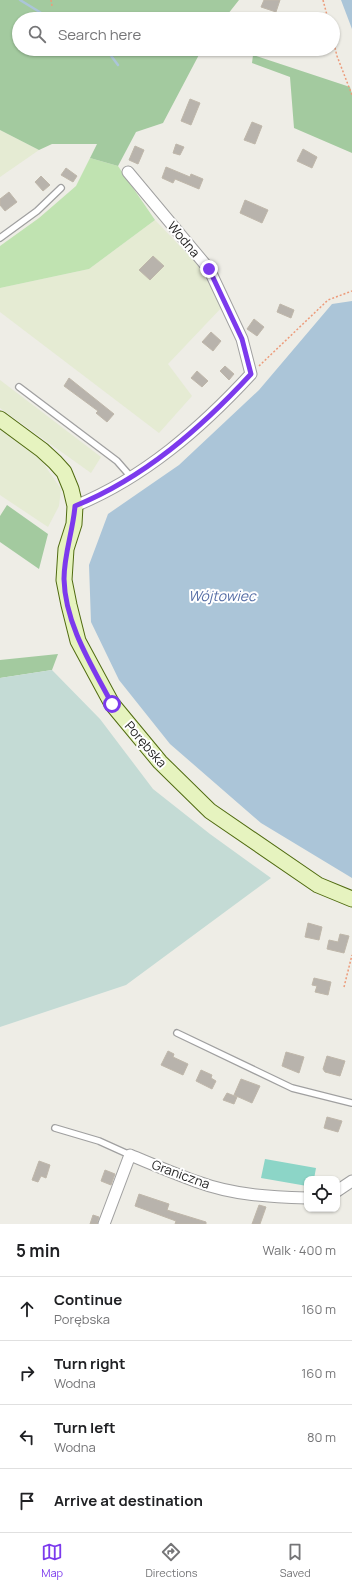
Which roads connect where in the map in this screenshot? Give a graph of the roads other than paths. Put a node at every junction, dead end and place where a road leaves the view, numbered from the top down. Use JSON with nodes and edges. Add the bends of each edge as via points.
{"nodes":[{"id":1,"x":128,"y":172,"type":"dead end"},
{"id":2,"x":61,"y":188,"type":"dead end"},
{"id":3,"x":0,"y":238,"type":"edge"},
{"id":4,"x":19,"y":387,"type":"dead end"},
{"id":5,"x":0,"y":419,"type":"edge"},
{"id":6,"x":131,"y":477,"type":"junction"},
{"id":7,"x":75,"y":506,"type":"junction"},
{"id":8,"x":352,"y":899,"type":"edge"},
{"id":9,"x":177,"y":1034,"type":"dead end"},
{"id":10,"x":352,"y":1104,"type":"edge"},
{"id":11,"x":55,"y":1128,"type":"dead end"},
{"id":12,"x":130,"y":1155,"type":"junction"},
{"id":13,"x":352,"y":1181,"type":"edge"},
{"id":14,"x":340,"y":1189,"type":"edge"},
{"id":15,"x":304,"y":1198,"type":"edge"},
{"id":16,"x":104,"y":1224,"type":"edge"}],
"edges":[{"from":1,"to":6,"type":"street","name":"Wodna","via":[[209,269],[242,339],[251,374],[190,436]]},
{"from":2,"to":3,"type":"lane","via":[[37,211]]},
{"from":4,"to":6,"type":"lane","via":[[117,461]]},
{"from":5,"to":7,"type":"street","name":"Porębska","via":[[42,450],[64,472]]},
{"from":6,"to":7,"type":"street","via":[[98,497]]},
{"from":7,"to":8,"type":"street","name":"Porębska","via":[[74,524],[66,549],[64,580],[78,641],[112,704],[160,762],[210,811],[318,885]]},
{"from":9,"to":10,"type":"lane","via":[[292,1088]]},
{"from":11,"to":12,"type":"lane","via":[[99,1141]]},
{"from":12,"to":15,"type":"street","name":"Graniczna","via":[[199,1183],[271,1197]]},
{"from":12,"to":16,"type":"street"},
{"from":13,"to":14,"type":"street"}]}
